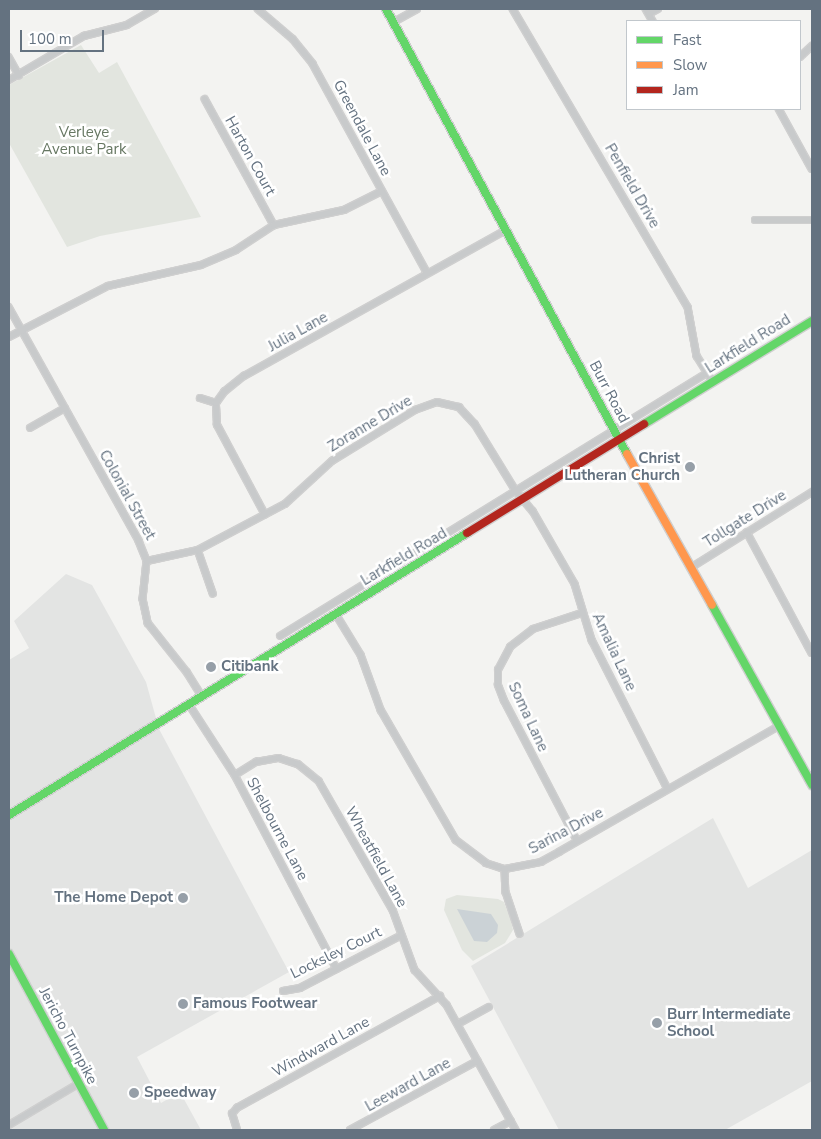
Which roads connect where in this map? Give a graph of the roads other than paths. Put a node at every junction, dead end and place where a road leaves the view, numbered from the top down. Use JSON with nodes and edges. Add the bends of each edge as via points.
{"nodes":[{"id":1,"x":155,"y":9,"type":"edge"},
{"id":2,"x":258,"y":9,"type":"edge"},
{"id":3,"x":386,"y":9,"type":"edge"},
{"id":4,"x":416,"y":9,"type":"edge"},
{"id":5,"x":513,"y":9,"type":"edge"},
{"id":6,"x":658,"y":9,"type":"edge"},
{"id":7,"x":648,"y":11,"type":"edge"},
{"id":8,"x":394,"y":22,"type":"junction"},
{"id":9,"x":812,"y":46,"type":"edge"},
{"id":10,"x":801,"y":56,"type":"edge"},
{"id":11,"x":9,"y":57,"type":"edge"},
{"id":12,"x":19,"y":74,"type":"junction"},
{"id":13,"x":9,"y":80,"type":"edge"},
{"id":14,"x":205,"y":99,"type":"dead end"},
{"id":15,"x":780,"y":110,"type":"edge"},
{"id":16,"x":812,"y":169,"type":"edge"},
{"id":17,"x":382,"y":190,"type":"junction"},
{"id":18,"x":755,"y":220,"type":"dead end"},
{"id":19,"x":812,"y":220,"type":"edge"},
{"id":20,"x":274,"y":225,"type":"junction"},
{"id":21,"x":506,"y":230,"type":"junction"},
{"id":22,"x":427,"y":272,"type":"junction"},
{"id":23,"x":9,"y":307,"type":"edge"},
{"id":24,"x":812,"y":321,"type":"edge"},
{"id":25,"x":22,"y":330,"type":"junction"},
{"id":26,"x":9,"y":337,"type":"edge"},
{"id":27,"x":707,"y":373,"type":"junction"},
{"id":28,"x":713,"y":382,"type":"junction"},
{"id":29,"x":200,"y":398,"type":"dead end"},
{"id":30,"x":216,"y":403,"type":"junction"},
{"id":31,"x":65,"y":408,"type":"junction"},
{"id":32,"x":30,"y":428,"type":"dead end"},
{"id":33,"x":615,"y":432,"type":"junction"},
{"id":34,"x":620,"y":440,"type":"junction"},
{"id":35,"x":516,"y":491,"type":"junction"},
{"id":36,"x":812,"y":492,"type":"edge"},
{"id":37,"x":524,"y":500,"type":"junction"},
{"id":38,"x":265,"y":515,"type":"junction"},
{"id":39,"x":747,"y":532,"type":"junction"},
{"id":40,"x":198,"y":550,"type":"junction"},
{"id":41,"x":147,"y":560,"type":"junction"},
{"id":42,"x":692,"y":567,"type":"junction"},
{"id":43,"x":213,"y":593,"type":"dead end"},
{"id":44,"x":336,"y":614,"type":"junction"},
{"id":45,"x":582,"y":614,"type":"junction"},
{"id":46,"x":280,"y":636,"type":"dead end"},
{"id":47,"x":812,"y":654,"type":"edge"},
{"id":48,"x":202,"y":696,"type":"junction"},
{"id":49,"x":189,"y":704,"type":"junction"},
{"id":50,"x":779,"y":726,"type":"junction"},
{"id":51,"x":235,"y":774,"type":"junction"},
{"id":52,"x":812,"y":785,"type":"edge"},
{"id":53,"x":668,"y":790,"type":"junction"},
{"id":54,"x":9,"y":815,"type":"edge"},
{"id":55,"x":577,"y":841,"type":"junction"},
{"id":56,"x":505,"y":868,"type":"junction"},
{"id":57,"x":520,"y":934,"type":"dead end"},
{"id":58,"x":400,"y":936,"type":"junction"},
{"id":59,"x":9,"y":954,"type":"edge"},
{"id":60,"x":337,"y":969,"type":"junction"},
{"id":61,"x":283,"y":991,"type":"dead end"},
{"id":62,"x":440,"y":996,"type":"junction"},
{"id":63,"x":489,"y":1007,"type":"dead end"},
{"id":64,"x":458,"y":1024,"type":"junction"},
{"id":65,"x":477,"y":1061,"type":"junction"},
{"id":66,"x":78,"y":1084,"type":"junction"},
{"id":67,"x":510,"y":1121,"type":"junction"},
{"id":68,"x":9,"y":1125,"type":"edge"},
{"id":69,"x":104,"y":1130,"type":"edge"},
{"id":70,"x":237,"y":1130,"type":"edge"},
{"id":71,"x":350,"y":1130,"type":"edge"},
{"id":72,"x":494,"y":1130,"type":"edge"},
{"id":73,"x":516,"y":1130,"type":"edge"}],
"edges":[{"from":1,"to":12,"type":"street","via":[[126,25],[84,36]]},
{"from":2,"to":17,"type":"street","name":"Greendale Lane","via":[[293,39],[313,64]]},
{"from":3,"to":8,"type":"main road","name":"Burr Road"},
{"from":4,"to":8,"type":"street"},
{"from":5,"to":27,"type":"street","name":"Penfield Drive","via":[[688,307],[693,343]]},
{"from":6,"to":7,"type":"street"},
{"from":8,"to":21,"type":"main road","name":"Burr Road"},
{"from":9,"to":10,"type":"street"},
{"from":11,"to":12,"type":"street"},
{"from":12,"to":13,"type":"street"},
{"from":14,"to":20,"type":"street","name":"Harton Court"},
{"from":15,"to":16,"type":"street"},
{"from":17,"to":20,"type":"street","via":[[344,210]]},
{"from":17,"to":22,"type":"street","name":"Greendale Lane"},
{"from":18,"to":19,"type":"street"},
{"from":20,"to":25,"type":"street","via":[[218,258],[108,286]]},
{"from":21,"to":22,"type":"street","name":"Julia Lane"},
{"from":21,"to":33,"type":"main road","name":"Burr Road"},
{"from":22,"to":30,"type":"street","name":"Julia Lane","via":[[244,376]]},
{"from":23,"to":25,"type":"street","name":"Colonial Street"},
{"from":24,"to":28,"type":"main road","name":"Larkfield Road"},
{"from":25,"to":26,"type":"street"},
{"from":25,"to":31,"type":"street","name":"Colonial Street"},
{"from":27,"to":28,"type":"street","name":"Penfield Drive"},
{"from":27,"to":33,"type":"street","name":"Larkfield Road"},
{"from":28,"to":34,"type":"main road","name":"Larkfield Road"},
{"from":29,"to":30,"type":"street"},
{"from":30,"to":38,"type":"street","via":[[217,425]]},
{"from":31,"to":32,"type":"street"},
{"from":31,"to":41,"type":"street","name":"Colonial Street"},
{"from":33,"to":34,"type":"main road","name":"Burr Road"},
{"from":33,"to":35,"type":"street","name":"Larkfield Road"},
{"from":34,"to":37,"type":"main road","name":"Larkfield Road"},
{"from":34,"to":42,"type":"main road","name":"Burr Road"},
{"from":35,"to":37,"type":"street","name":"Zoranne Drive"},
{"from":35,"to":38,"type":"street","name":"Zoranne Drive","via":[[468,413],[459,407],[437,402],[415,410],[347,451],[285,504]]},
{"from":35,"to":46,"type":"street","name":"Larkfield Road"},
{"from":36,"to":39,"type":"street","name":"Tollgate Drive"},
{"from":37,"to":44,"type":"main road","name":"Larkfield Road"},
{"from":37,"to":45,"type":"street","name":"Amalia Lane","via":[[575,584]]},
{"from":38,"to":40,"type":"street","name":"Zoranne Drive"},
{"from":39,"to":42,"type":"street","name":"Tollgate Drive"},
{"from":39,"to":47,"type":"street"},
{"from":40,"to":41,"type":"street","name":"Zoranne Drive"},
{"from":40,"to":43,"type":"street"},
{"from":41,"to":48,"type":"street","name":"Colonial Street","via":[[143,599],[148,623]]},
{"from":42,"to":50,"type":"main road","name":"Burr Road"},
{"from":44,"to":48,"type":"main road","name":"Larkfield Road"},
{"from":44,"to":56,"type":"street","via":[[361,655],[381,710],[456,840],[479,858]]},
{"from":45,"to":53,"type":"street","name":"Amalia Lane"},
{"from":45,"to":55,"type":"street","name":"Soma Lane","via":[[533,629],[510,647],[498,670],[498,685],[504,701]]},
{"from":48,"to":49,"type":"main road","name":"Larkfield Road"},
{"from":49,"to":51,"type":"street","name":"Shelbourne Lane"},
{"from":49,"to":54,"type":"main road","name":"Larkfield Road"},
{"from":50,"to":52,"type":"main road","name":"Burr Road"},
{"from":50,"to":53,"type":"street","name":"Sarina Drive"},
{"from":51,"to":58,"type":"street","name":"Wheatfield Lane","via":[[268,758],[288,760],[311,772],[393,910]]},
{"from":51,"to":60,"type":"street","name":"Shelbourne Lane"},
{"from":53,"to":55,"type":"street","name":"Sarina Drive"},
{"from":55,"to":56,"type":"street","name":"Sarina Drive","via":[[540,862]]},
{"from":56,"to":57,"type":"street","via":[[506,892]]},
{"from":58,"to":60,"type":"street","name":"Locksley Court"},
{"from":58,"to":62,"type":"street","name":"Wheatfield Lane","via":[[415,970]]},
{"from":59,"to":66,"type":"main road","name":"Jericho Turnpike"},
{"from":60,"to":61,"type":"street","name":"Locksley Court","via":[[300,988]]},
{"from":62,"to":64,"type":"street","name":"Wheatfield Lane"},
{"from":62,"to":70,"type":"street","name":"Windward Lane","via":[[237,1108],[232,1114]]},
{"from":63,"to":64,"type":"street"},
{"from":64,"to":65,"type":"street","name":"Wheatfield Lane"},
{"from":65,"to":67,"type":"street","name":"Wheatfield Lane"},
{"from":65,"to":71,"type":"street","name":"Leeward Lane"},
{"from":66,"to":68,"type":"street"},
{"from":66,"to":69,"type":"main road","name":"Jericho Turnpike"},
{"from":67,"to":72,"type":"street"},
{"from":67,"to":73,"type":"street","name":"Wheatfield Lane"}]}
